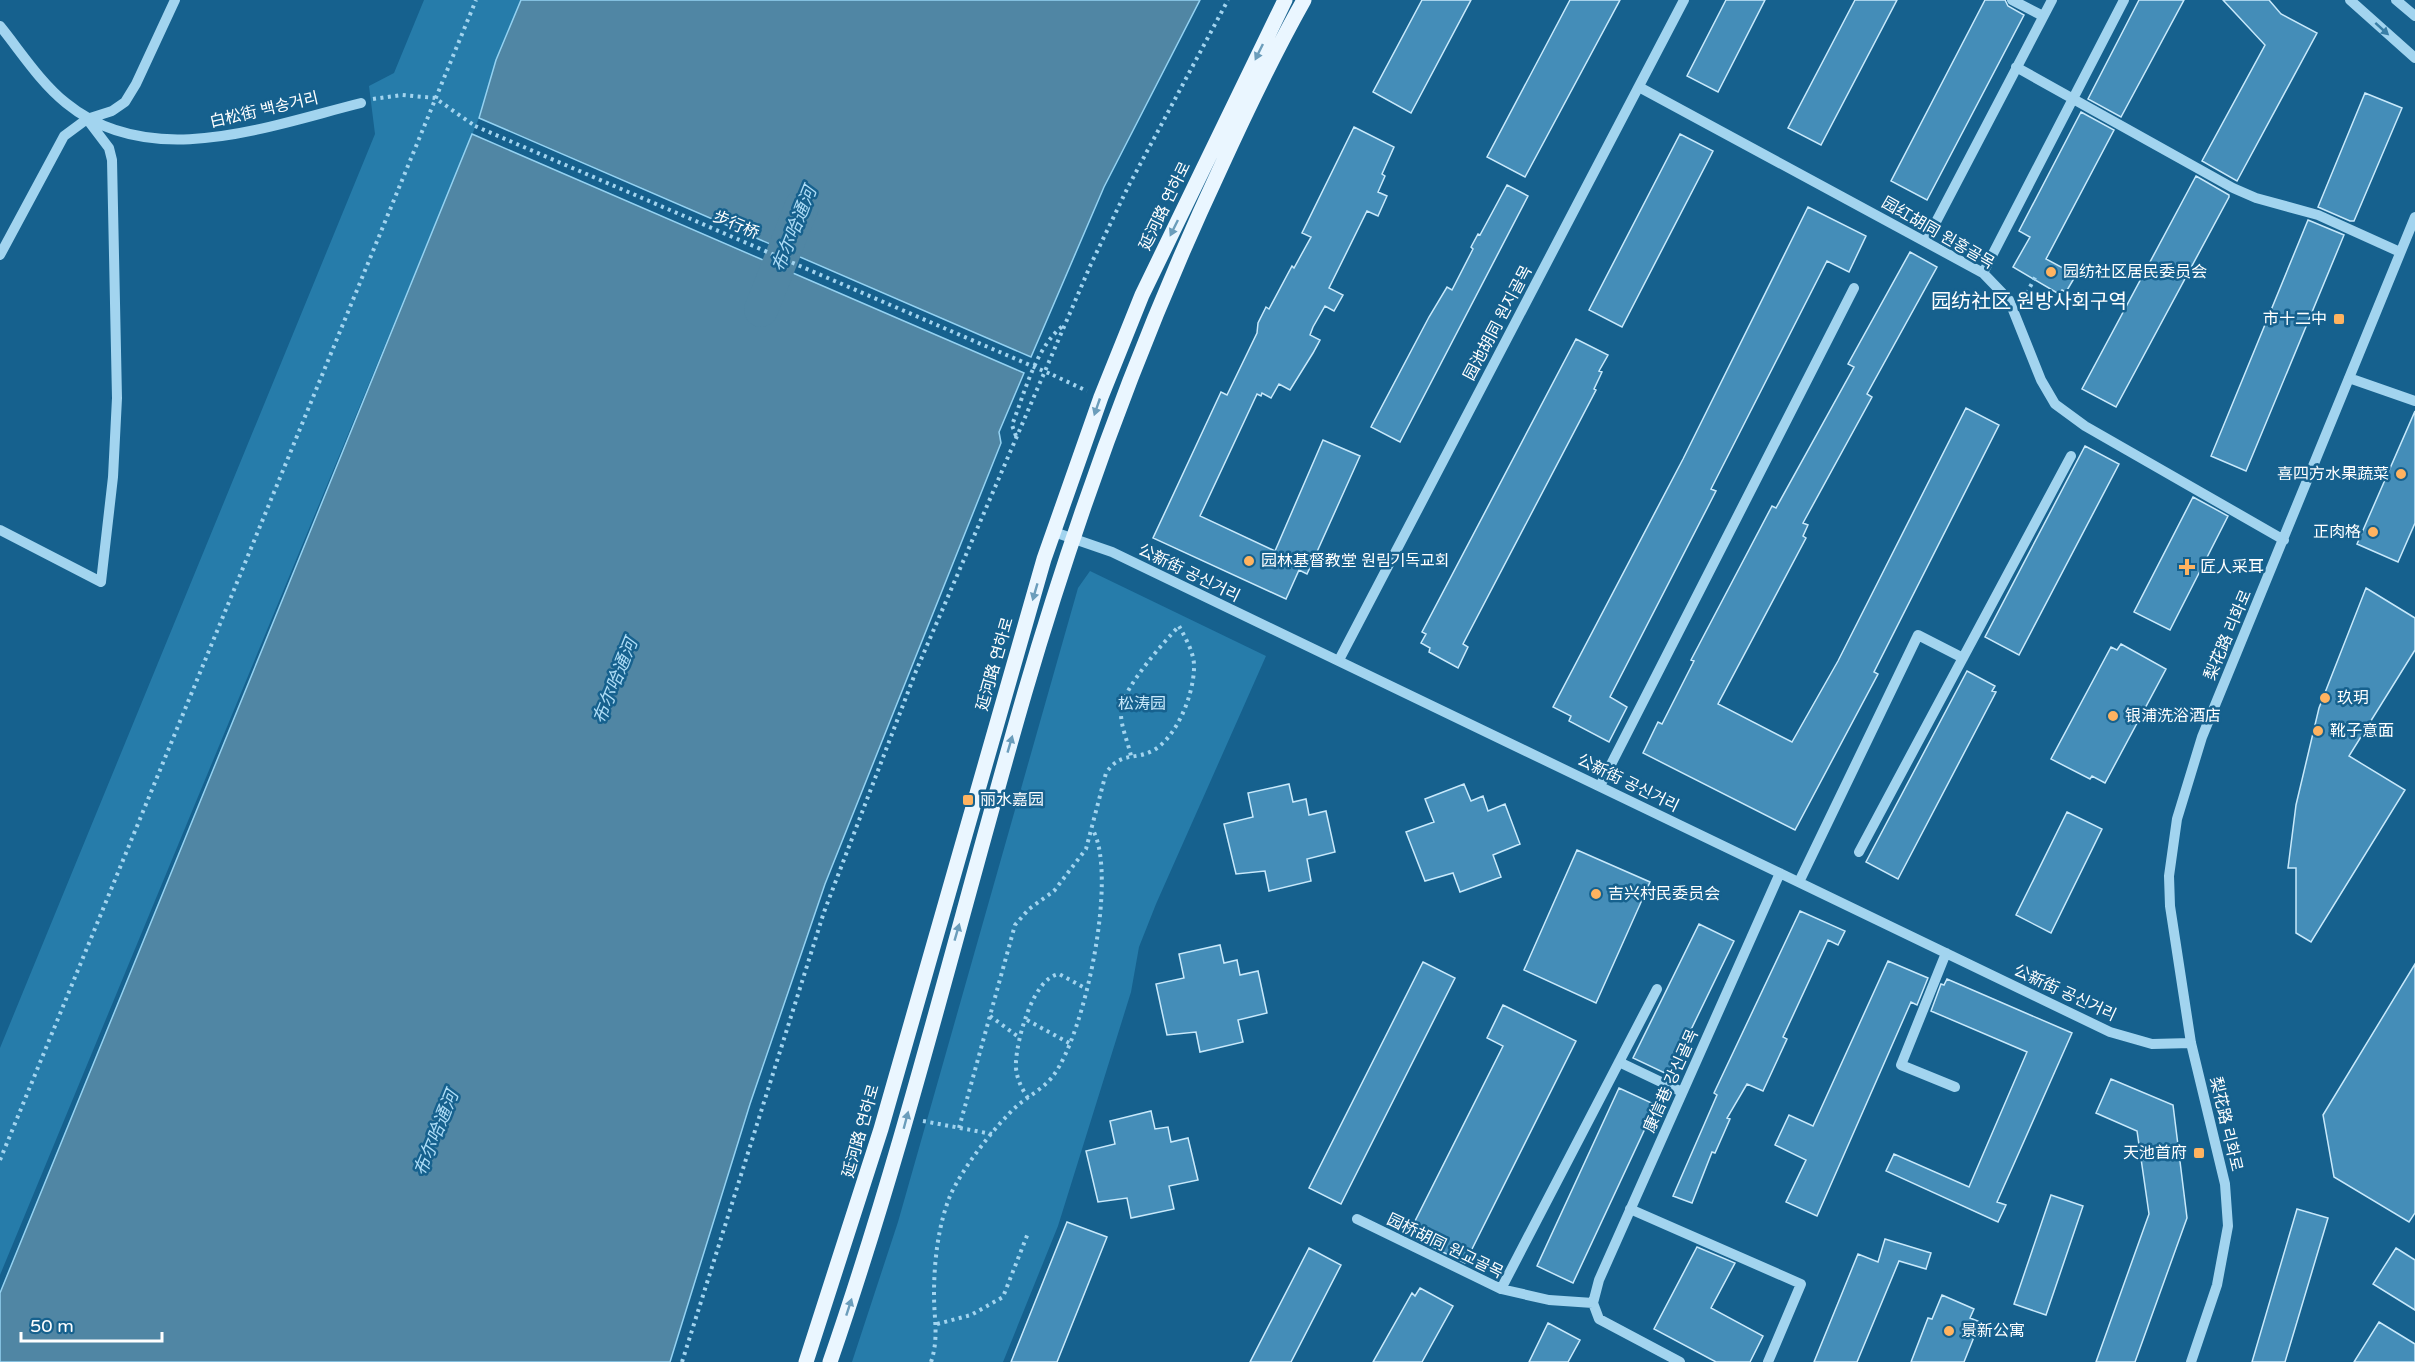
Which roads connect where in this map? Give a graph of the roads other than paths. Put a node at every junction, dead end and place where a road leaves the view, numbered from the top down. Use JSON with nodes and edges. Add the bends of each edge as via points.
{"nodes":[{"id":1,"x":175,"y":0,"type":"edge"},
{"id":2,"x":1285,"y":0,"type":"edge"},
{"id":3,"x":1304,"y":0,"type":"edge"},
{"id":4,"x":1684,"y":0,"type":"edge"},
{"id":5,"x":2012,"y":0,"type":"edge"},
{"id":6,"x":2052,"y":0,"type":"edge"},
{"id":7,"x":2124,"y":0,"type":"edge"},
{"id":8,"x":2350,"y":0,"type":"edge"},
{"id":9,"x":2396,"y":0,"type":"edge"},
{"id":10,"x":2043,"y":16,"type":"junction"},
{"id":11,"x":2415,"y":16,"type":"edge"},
{"id":12,"x":0,"y":26,"type":"edge"},
{"id":13,"x":2415,"y":58,"type":"edge"},
{"id":14,"x":2016,"y":67,"type":"junction"},
{"id":15,"x":1639,"y":87,"type":"junction"},
{"id":16,"x":2074,"y":98,"type":"junction"},
{"id":17,"x":361,"y":103,"type":"road end"},
{"id":18,"x":87,"y":118,"type":"junction"},
{"id":19,"x":2415,"y":217,"type":"edge"},
{"id":20,"x":1926,"y":241,"type":"junction"},
{"id":21,"x":2400,"y":252,"type":"junction"},
{"id":22,"x":0,"y":255,"type":"edge"},
{"id":23,"x":1983,"y":273,"type":"junction"},
{"id":24,"x":1854,"y":288,"type":"dead end"},
{"id":25,"x":2349,"y":378,"type":"junction"},
{"id":26,"x":2415,"y":401,"type":"edge"},
{"id":27,"x":2071,"y":456,"type":"dead end"},
{"id":28,"x":0,"y":530,"type":"edge"},
{"id":29,"x":1054,"y":532,"type":"junction"},
{"id":30,"x":1073,"y":538,"type":"junction"},
{"id":31,"x":2284,"y":540,"type":"junction"},
{"id":32,"x":1963,"y":658,"type":"junction"},
{"id":33,"x":1339,"y":660,"type":"junction"},
{"id":34,"x":1600,"y":786,"type":"junction"},
{"id":35,"x":1859,"y":852,"type":"dead end"},
{"id":36,"x":1780,"y":873,"type":"junction"},
{"id":37,"x":1799,"y":882,"type":"junction"},
{"id":38,"x":1946,"y":953,"type":"junction"},
{"id":39,"x":1657,"y":989,"type":"dead end"},
{"id":40,"x":2192,"y":1043,"type":"junction"},
{"id":41,"x":1619,"y":1062,"type":"junction"},
{"id":42,"x":1955,"y":1087,"type":"dead end"},
{"id":43,"x":1682,"y":1092,"type":"junction"},
{"id":44,"x":1630,"y":1209,"type":"junction"},
{"id":45,"x":1357,"y":1219,"type":"dead end"},
{"id":46,"x":1501,"y":1290,"type":"junction"},
{"id":47,"x":1593,"y":1303,"type":"junction"},
{"id":48,"x":806,"y":1362,"type":"edge"},
{"id":49,"x":830,"y":1362,"type":"edge"},
{"id":50,"x":1680,"y":1362,"type":"edge"},
{"id":51,"x":1768,"y":1362,"type":"edge"},
{"id":52,"x":2191,"y":1362,"type":"edge"}],
"edges":[{"from":1,"to":18,"type":"street","via":[[125,102],[112,111]]},
{"from":2,"to":29,"type":"main road","name":"延河路 연하로","one_way":true,"via":[[1142,295]]},
{"from":3,"to":30,"type":"main road","name":"延河路 연하로","via":[[1244,117],[1167,285]]},
{"from":4,"to":15,"type":"street","name":"园池胡同 원지골목"},
{"from":5,"to":10,"type":"street"},
{"from":6,"to":10,"type":"street"},
{"from":7,"to":16,"type":"street"},
{"from":8,"to":13,"type":"street","one_way":true},
{"from":9,"to":11,"type":"street"},
{"from":10,"to":14,"type":"street"},
{"from":12,"to":18,"type":"street","name":"白松街 백송거리","via":[[64,102]]},
{"from":14,"to":16,"type":"street"},
{"from":14,"to":20,"type":"street"},
{"from":15,"to":20,"type":"street","name":"园红胡同 원홍골목"},
{"from":15,"to":33,"type":"street","name":"园池胡同 원지골목"},
{"from":16,"to":21,"type":"street","via":[[2241,191],[2318,215]]},
{"from":16,"to":23,"type":"street"},
{"from":17,"to":18,"type":"street","name":"白松街 백송거리","via":[[235,135],[190,141],[127,132]]},
{"from":18,"to":22,"type":"street","via":[[64,136],[53,152]]},
{"from":18,"to":28,"type":"street","via":[[109,148],[112,160],[117,398],[101,582]]},
{"from":19,"to":21,"type":"street","name":"梨花路 리화로"},
{"from":20,"to":23,"type":"street","name":"园红胡同 원홍골목"},
{"from":21,"to":25,"type":"street","name":"梨花路 리화로"},
{"from":23,"to":31,"type":"street","name":"园红胡同 원홍골목","via":[[2002,289],[2041,380],[2060,408]]},
{"from":24,"to":34,"type":"street"},
{"from":25,"to":26,"type":"street"},
{"from":25,"to":31,"type":"street","name":"梨花路 리화로"},
{"from":27,"to":32,"type":"street"},
{"from":29,"to":30,"type":"street","name":"公新街 공신거리"},
{"from":29,"to":48,"type":"main road","name":"延河路 연하로","one_way":true,"via":[[881,1129]]},
{"from":30,"to":33,"type":"street","name":"公新街 공신거리","via":[[1118,554]]},
{"from":49,"to":30,"type":"main road","name":"延河路 연하로","one_way":true,"via":[[898,1152],[1010,743]]},
{"from":31,"to":40,"type":"street","name":"梨花路 리화로","via":[[2202,737],[2177,819],[2169,876],[2170,906]]},
{"from":32,"to":35,"type":"street"},
{"from":32,"to":37,"type":"street","via":[[1918,634]]},
{"from":33,"to":34,"type":"street","name":"公新街 공신거리"},
{"from":34,"to":36,"type":"street","name":"公新街 공신거리"},
{"from":36,"to":37,"type":"street","name":"公新街 공신거리"},
{"from":36,"to":43,"type":"street","name":"康信巷 강신골목"},
{"from":37,"to":38,"type":"street","name":"公新街 공신거리"},
{"from":38,"to":40,"type":"street","name":"公新街 공신거리","via":[[2133,1040],[2152,1044]]},
{"from":38,"to":42,"type":"street","via":[[1900,1065]]},
{"from":39,"to":41,"type":"street"},
{"from":40,"to":52,"type":"street","name":"梨花路 리화로","via":[[2225,1184],[2228,1226],[2217,1286]]},
{"from":41,"to":43,"type":"street"},
{"from":41,"to":46,"type":"street"},
{"from":43,"to":44,"type":"street","name":"康信巷 강신골목"},
{"from":44,"to":47,"type":"street","name":"康信巷 강신골목"},
{"from":44,"to":51,"type":"street","via":[[1801,1284]]},
{"from":45,"to":46,"type":"street","name":"园桥胡同 원교골목"},
{"from":46,"to":47,"type":"street","name":"园桥胡同 원교골목","via":[[1549,1300]]},
{"from":47,"to":50,"type":"street","via":[[1599,1319]]}]}
